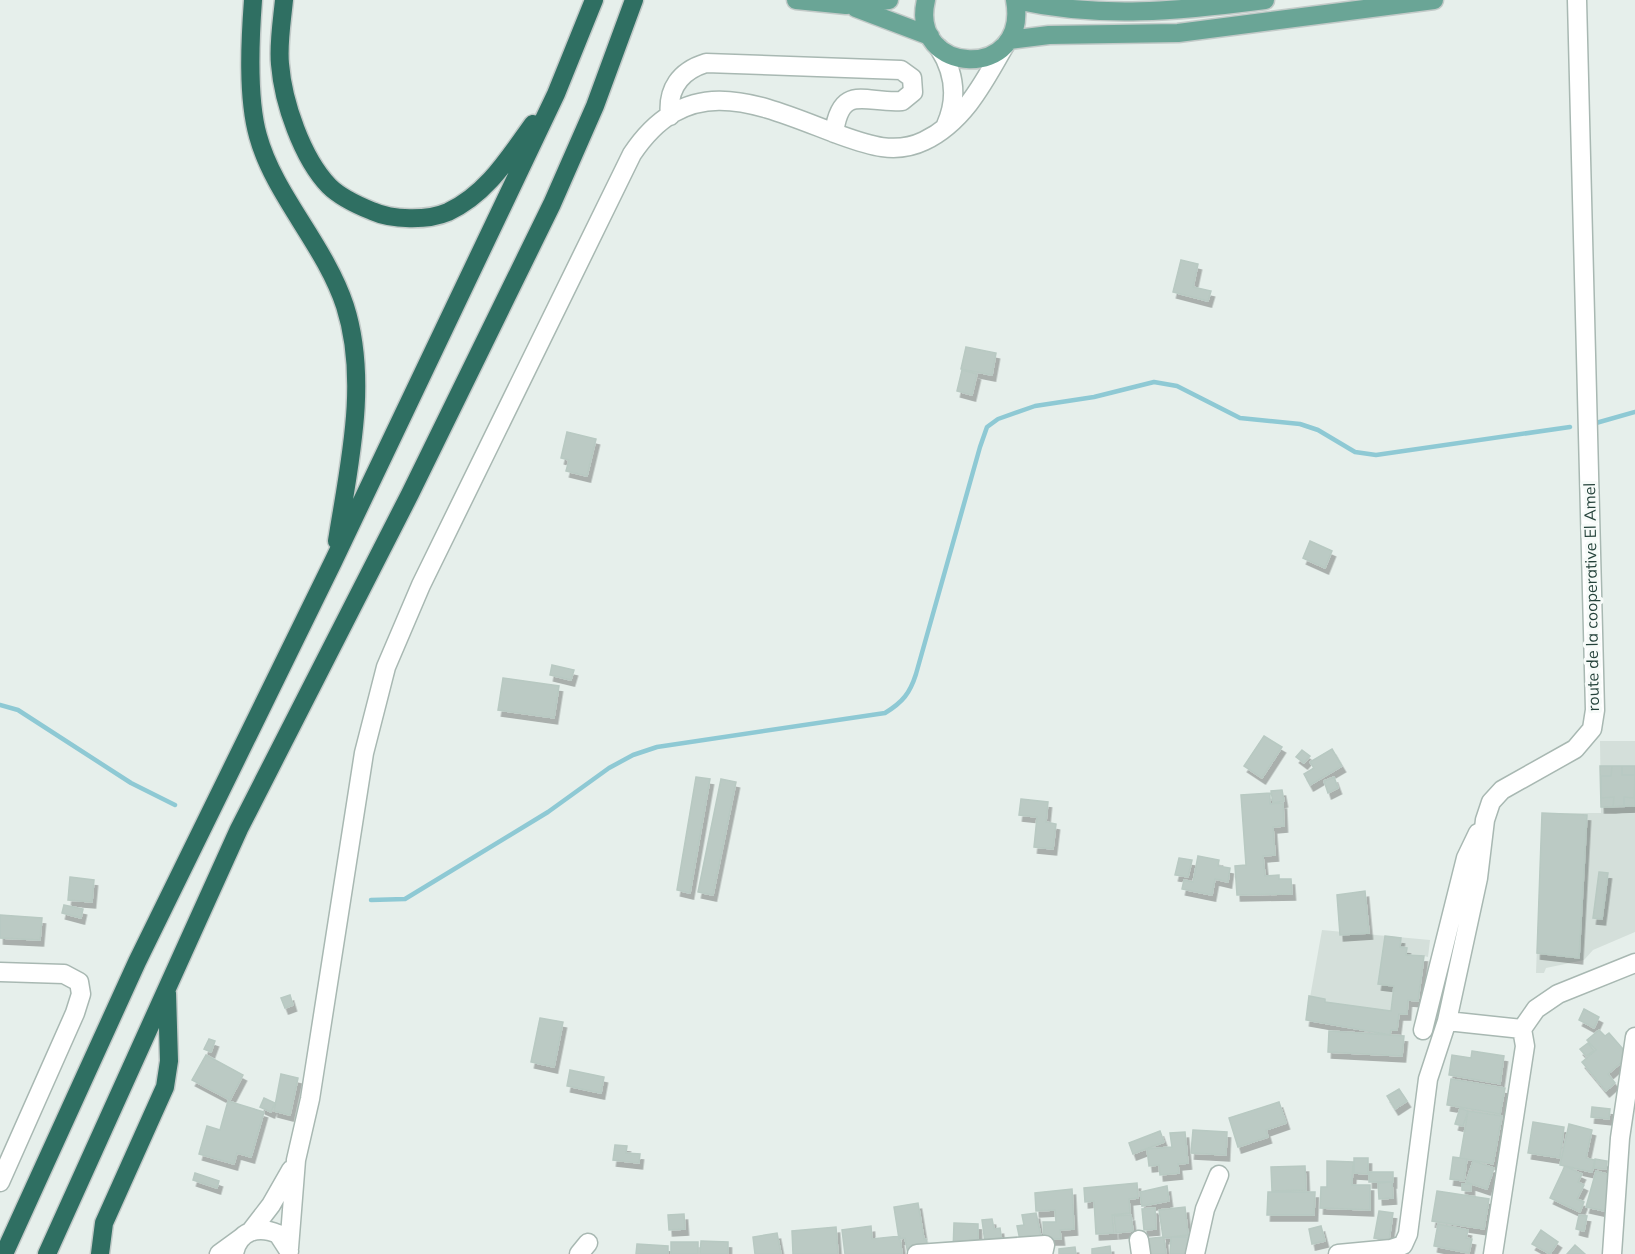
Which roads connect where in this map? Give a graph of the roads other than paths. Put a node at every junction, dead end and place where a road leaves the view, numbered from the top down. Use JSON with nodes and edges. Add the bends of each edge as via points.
{"nodes":[{"id":1,"x":253,"y":0,"type":"edge"},
{"id":2,"x":284,"y":0,"type":"edge"},
{"id":3,"x":594,"y":0,"type":"edge"},
{"id":4,"x":634,"y":0,"type":"edge"},
{"id":5,"x":796,"y":0,"type":"edge"},
{"id":6,"x":889,"y":0,"type":"edge"},
{"id":7,"x":926,"y":0,"type":"edge"},
{"id":8,"x":1015,"y":0,"type":"edge"},
{"id":9,"x":1265,"y":0,"type":"edge"},
{"id":10,"x":1434,"y":0,"type":"edge"},
{"id":11,"x":1577,"y":0,"type":"edge"},
{"id":12,"x":846,"y":5,"type":"junction"},
{"id":13,"x":935,"y":42,"type":"junction"},
{"id":14,"x":1007,"y":42,"type":"junction"},
{"id":15,"x":556,"y":94,"type":"junction"},
{"id":16,"x":670,"y":116,"type":"junction"},
{"id":17,"x":946,"y":127,"type":"junction"},
{"id":18,"x":834,"y":132,"type":"junction"},
{"id":19,"x":333,"y":562,"type":"junction"},
{"id":20,"x":1485,"y":820,"type":"junction"},
{"id":21,"x":1635,"y":963,"type":"edge"},
{"id":22,"x":0,"y":972,"type":"edge"},
{"id":23,"x":167,"y":988,"type":"junction"},
{"id":24,"x":1447,"y":1020,"type":"junction"},
{"id":25,"x":1522,"y":1029,"type":"junction"},
{"id":26,"x":1423,"y":1030,"type":"dead end"},
{"id":27,"x":1635,"y":1037,"type":"edge"},
{"id":28,"x":296,"y":1160,"type":"junction"},
{"id":29,"x":1219,"y":1175,"type":"dead end"},
{"id":30,"x":0,"y":1182,"type":"edge"},
{"id":31,"x":1408,"y":1234,"type":"junction"},
{"id":32,"x":242,"y":1241,"type":"edge"},
{"id":33,"x":4,"y":1247,"type":"edge"},
{"id":34,"x":289,"y":1251,"type":"edge"},
{"id":35,"x":945,"y":1252,"type":"edge"},
{"id":36,"x":47,"y":1254,"type":"edge"},
{"id":37,"x":100,"y":1254,"type":"edge"},
{"id":38,"x":219,"y":1254,"type":"edge"},
{"id":39,"x":917,"y":1254,"type":"edge"},
{"id":40,"x":1043,"y":1254,"type":"edge"},
{"id":41,"x":1195,"y":1254,"type":"edge"},
{"id":42,"x":1338,"y":1254,"type":"edge"},
{"id":43,"x":1416,"y":1254,"type":"edge"},
{"id":44,"x":1493,"y":1254,"type":"edge"},
{"id":45,"x":1612,"y":1254,"type":"edge"}],
"edges":[{"from":1,"to":19,"type":"highway","via":[[252,58],[258,136],[278,182],[330,269],[354,345],[353,438]]},
{"from":2,"to":15,"type":"highway","via":[[279,64],[305,153],[329,186],[356,205],[383,216],[417,218],[447,213],[476,194],[501,168]]},
{"from":3,"to":15,"type":"highway"},
{"from":4,"to":23,"type":"highway","via":[[595,106],[552,204],[239,829]]},
{"from":5,"to":12,"type":"main road"},
{"from":6,"to":12,"type":"main road"},
{"from":7,"to":13,"type":"main road","via":[[924,19]]},
{"from":8,"to":9,"type":"main road","via":[[1071,10],[1128,12]]},
{"from":8,"to":14,"type":"main road","via":[[1017,21]]},
{"from":10,"to":14,"type":"main road","via":[[1198,31],[1049,36]]},
{"from":11,"to":20,"type":"street","name":"route de la cooperative El Amel","via":[[1595,710],[1592,729],[1575,749],[1502,790],[1491,801]]},
{"from":12,"to":13,"type":"main road","via":[[897,21]]},
{"from":13,"to":14,"type":"main road","via":[[955,58],[973,60],[990,56]]},
{"from":13,"to":17,"type":"street","via":[[953,81],[953,104]]},
{"from":14,"to":17,"type":"street","via":[[972,100]]},
{"from":15,"to":19,"type":"highway"},
{"from":16,"to":18,"type":"street","via":[[707,101],[738,100]]},
{"from":16,"to":18,"type":"street","via":[[670,97],[678,79],[706,63],[901,70],[912,78],[913,92],[902,101],[860,98],[844,103],[837,112]]},
{"from":16,"to":28,"type":"street","via":[[651,129],[632,154],[393,648],[364,753],[310,1099]]},
{"from":17,"to":18,"type":"street","via":[[922,142],[898,148],[873,146]]},
{"from":19,"to":33,"type":"highway","via":[[136,962]]},
{"from":20,"to":24,"type":"street","name":"route de la cooperative El Amel","via":[[1478,878]]},
{"from":20,"to":26,"type":"street","via":[[1466,858]]},
{"from":21,"to":25,"type":"street","via":[[1558,994],[1536,1009]]},
{"from":22,"to":30,"type":"street","via":[[64,974],[79,982],[81,994]]},
{"from":23,"to":36,"type":"highway"},
{"from":23,"to":37,"type":"highway","via":[[169,1061],[165,1087],[104,1223]]},
{"from":24,"to":25,"type":"street"},
{"from":24,"to":31,"type":"street","name":"route de la cooperative El Amel","via":[[1428,1079]]},
{"from":25,"to":44,"type":"street","via":[[1525,1046]]},
{"from":27,"to":45,"type":"street","via":[[1620,1138]]},
{"from":28,"to":32,"type":"street","via":[[271,1204]]},
{"from":28,"to":34,"type":"street"},
{"from":29,"to":41,"type":"street","via":[[1205,1209]]},
{"from":31,"to":42,"type":"street","via":[[1403,1245],[1391,1249]]},
{"from":31,"to":43,"type":"street"},
{"from":32,"to":34,"type":"street","via":[[269,1230],[278,1234]]},
{"from":32,"to":38,"type":"street"},
{"from":35,"to":39,"type":"street"},
{"from":35,"to":40,"type":"street","via":[[1045,1245]]}]}
